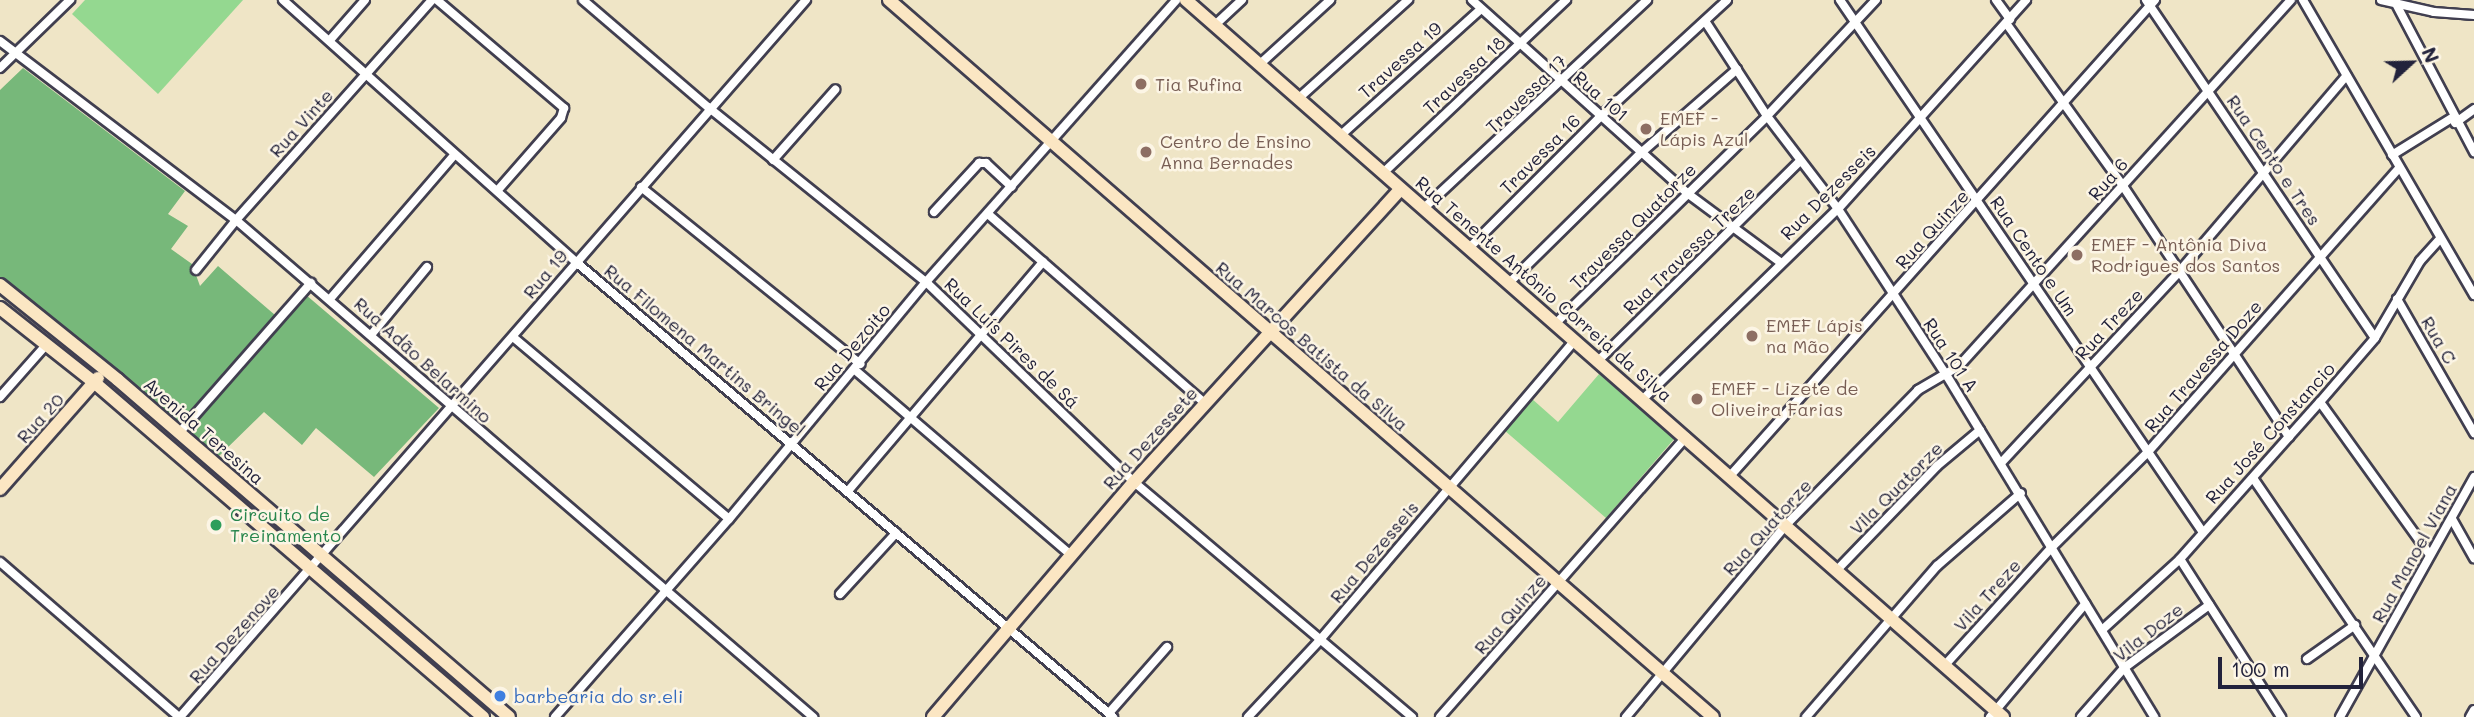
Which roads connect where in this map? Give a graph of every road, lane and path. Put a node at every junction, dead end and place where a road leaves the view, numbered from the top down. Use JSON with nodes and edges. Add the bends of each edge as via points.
{"nodes":[{"id":1,"x":70,"y":0,"type":"edge"},
{"id":2,"x":365,"y":0,"type":"edge"},
{"id":3,"x":432,"y":0,"type":"edge"},
{"id":4,"x":438,"y":0,"type":"edge"},
{"id":5,"x":583,"y":0,"type":"edge"},
{"id":6,"x":806,"y":0,"type":"edge"},
{"id":7,"x":889,"y":0,"type":"edge"},
{"id":8,"x":1176,"y":0,"type":"edge"},
{"id":9,"x":1186,"y":0,"type":"edge"},
{"id":10,"x":1242,"y":0,"type":"edge"},
{"id":11,"x":1330,"y":0,"type":"edge"},
{"id":12,"x":1408,"y":0,"type":"edge"},
{"id":13,"x":1472,"y":0,"type":"edge"},
{"id":14,"x":1566,"y":0,"type":"edge"},
{"id":15,"x":1647,"y":0,"type":"edge"},
{"id":16,"x":1727,"y":0,"type":"edge"},
{"id":17,"x":1840,"y":0,"type":"edge"},
{"id":18,"x":1876,"y":0,"type":"edge"},
{"id":19,"x":1996,"y":0,"type":"edge"},
{"id":20,"x":2025,"y":0,"type":"edge"},
{"id":21,"x":2291,"y":0,"type":"edge"},
{"id":22,"x":2303,"y":0,"type":"edge"},
{"id":23,"x":287,"y":1,"type":"edge"},
{"id":24,"x":2387,"y":1,"type":"edge"},
{"id":25,"x":2150,"y":2,"type":"edge"},
{"id":26,"x":1716,"y":4,"type":"edge"},
{"id":27,"x":1481,"y":9,"type":"junction"},
{"id":28,"x":2474,"y":15,"type":"edge"},
{"id":29,"x":1705,"y":21,"type":"junction"},
{"id":30,"x":1856,"y":21,"type":"junction"},
{"id":31,"x":2008,"y":21,"type":"junction"},
{"id":32,"x":1215,"y":25,"type":"junction"},
{"id":33,"x":330,"y":40,"type":"junction"},
{"id":34,"x":0,"y":41,"type":"edge"},
{"id":35,"x":1521,"y":43,"type":"junction"},
{"id":36,"x":16,"y":53,"type":"junction"},
{"id":37,"x":1260,"y":65,"type":"junction"},
{"id":38,"x":0,"y":68,"type":"edge"},
{"id":39,"x":1737,"y":69,"type":"junction"},
{"id":40,"x":366,"y":74,"type":"junction"},
{"id":41,"x":2346,"y":76,"type":"junction"},
{"id":42,"x":1560,"y":81,"type":"junction"},
{"id":43,"x":835,"y":90,"type":"dead end"},
{"id":44,"x":2208,"y":90,"type":"junction"},
{"id":45,"x":1299,"y":98,"type":"junction"},
{"id":46,"x":2065,"y":104,"type":"junction"},
{"id":47,"x":708,"y":107,"type":"junction"},
{"id":48,"x":2474,"y":109,"type":"edge"},
{"id":49,"x":1601,"y":116,"type":"junction"},
{"id":50,"x":1767,"y":116,"type":"junction"},
{"id":51,"x":1922,"y":117,"type":"junction"},
{"id":52,"x":2454,"y":121,"type":"junction"},
{"id":53,"x":1341,"y":135,"type":"junction"},
{"id":54,"x":1054,"y":141,"type":"junction"},
{"id":55,"x":1642,"y":152,"type":"junction"},
{"id":56,"x":2474,"y":152,"type":"edge"},
{"id":57,"x":455,"y":154,"type":"junction"},
{"id":58,"x":2392,"y":155,"type":"junction"},
{"id":59,"x":773,"y":160,"type":"junction"},
{"id":60,"x":1800,"y":161,"type":"junction"},
{"id":61,"x":2399,"y":167,"type":"junction"},
{"id":62,"x":1383,"y":173,"type":"junction"},
{"id":63,"x":2264,"y":173,"type":"junction"},
{"id":64,"x":2123,"y":186,"type":"junction"},
{"id":65,"x":641,"y":187,"type":"junction"},
{"id":66,"x":1012,"y":187,"type":"junction"},
{"id":67,"x":1401,"y":189,"type":"junction"},
{"id":68,"x":498,"y":190,"type":"junction"},
{"id":69,"x":1687,"y":193,"type":"junction"},
{"id":70,"x":1978,"y":202,"type":"junction"},
{"id":71,"x":1424,"y":208,"type":"junction"},
{"id":72,"x":1838,"y":209,"type":"junction"},
{"id":73,"x":934,"y":212,"type":"dead end"},
{"id":74,"x":988,"y":214,"type":"junction"},
{"id":75,"x":236,"y":220,"type":"junction"},
{"id":76,"x":1732,"y":230,"type":"junction"},
{"id":77,"x":2440,"y":239,"type":"junction"},
{"id":78,"x":1470,"y":247,"type":"junction"},
{"id":79,"x":2320,"y":256,"type":"junction"},
{"id":80,"x":576,"y":262,"type":"junction"},
{"id":81,"x":1043,"y":262,"type":"junction"},
{"id":82,"x":1780,"y":262,"type":"junction"},
{"id":83,"x":427,"y":267,"type":"dead end"},
{"id":84,"x":196,"y":270,"type":"dead end"},
{"id":85,"x":2178,"y":273,"type":"junction"},
{"id":86,"x":926,"y":282,"type":"junction"},
{"id":87,"x":1510,"y":282,"type":"junction"},
{"id":88,"x":311,"y":283,"type":"junction"},
{"id":89,"x":0,"y":285,"type":"edge"},
{"id":90,"x":2036,"y":286,"type":"junction"},
{"id":91,"x":2474,"y":295,"type":"edge"},
{"id":92,"x":1893,"y":296,"type":"junction"},
{"id":93,"x":330,"y":299,"type":"junction"},
{"id":94,"x":2397,"y":299,"type":"junction"},
{"id":95,"x":0,"y":309,"type":"edge"},
{"id":96,"x":1557,"y":322,"type":"junction"},
{"id":97,"x":979,"y":332,"type":"junction"},
{"id":98,"x":1270,"y":332,"type":"junction"},
{"id":99,"x":371,"y":335,"type":"junction"},
{"id":100,"x":513,"y":337,"type":"junction"},
{"id":101,"x":2375,"y":338,"type":"junction"},
{"id":102,"x":1575,"y":340,"type":"junction"},
{"id":103,"x":46,"y":345,"type":"junction"},
{"id":104,"x":2234,"y":355,"type":"junction"},
{"id":105,"x":1598,"y":360,"type":"junction"},
{"id":106,"x":858,"y":367,"type":"junction"},
{"id":107,"x":2090,"y":368,"type":"junction"},
{"id":108,"x":105,"y":369,"type":"junction"},
{"id":109,"x":1947,"y":376,"type":"junction"},
{"id":110,"x":95,"y":383,"type":"junction"},
{"id":111,"x":0,"y":397,"type":"edge"},
{"id":112,"x":1644,"y":398,"type":"junction"},
{"id":113,"x":1205,"y":402,"type":"junction"},
{"id":114,"x":2320,"y":402,"type":"junction"},
{"id":115,"x":450,"y":406,"type":"junction"},
{"id":116,"x":911,"y":420,"type":"junction"},
{"id":117,"x":1980,"y":430,"type":"junction"},
{"id":118,"x":179,"y":433,"type":"junction"},
{"id":119,"x":2474,"y":433,"type":"edge"},
{"id":120,"x":1686,"y":437,"type":"junction"},
{"id":121,"x":2290,"y":437,"type":"junction"},
{"id":122,"x":790,"y":444,"type":"junction"},
{"id":123,"x":2147,"y":453,"type":"junction"},
{"id":124,"x":2001,"y":463,"type":"junction"},
{"id":125,"x":1730,"y":476,"type":"junction"},
{"id":126,"x":2474,"y":477,"type":"edge"},
{"id":127,"x":2253,"y":478,"type":"junction"},
{"id":128,"x":1134,"y":482,"type":"junction"},
{"id":129,"x":0,"y":489,"type":"edge"},
{"id":130,"x":1448,"y":489,"type":"junction"},
{"id":131,"x":848,"y":491,"type":"junction"},
{"id":132,"x":2021,"y":493,"type":"junction"},
{"id":133,"x":729,"y":519,"type":"junction"},
{"id":134,"x":2452,"y":519,"type":"junction"},
{"id":135,"x":1786,"y":525,"type":"junction"},
{"id":136,"x":2202,"y":531,"type":"junction"},
{"id":137,"x":897,"y":533,"type":"junction"},
{"id":138,"x":2052,"y":547,"type":"junction"},
{"id":139,"x":1071,"y":555,"type":"junction"},
{"id":140,"x":2430,"y":555,"type":"junction"},
{"id":141,"x":323,"y":557,"type":"junction"},
{"id":142,"x":2474,"y":558,"type":"edge"},
{"id":143,"x":2179,"y":559,"type":"junction"},
{"id":144,"x":0,"y":562,"type":"edge"},
{"id":145,"x":1837,"y":570,"type":"junction"},
{"id":146,"x":311,"y":571,"type":"junction"},
{"id":147,"x":1558,"y":583,"type":"junction"},
{"id":148,"x":665,"y":591,"type":"junction"},
{"id":149,"x":840,"y":594,"type":"dead end"},
{"id":150,"x":2085,"y":604,"type":"junction"},
{"id":151,"x":2209,"y":605,"type":"junction"},
{"id":152,"x":1890,"y":616,"type":"junction"},
{"id":153,"x":2356,"y":625,"type":"junction"},
{"id":154,"x":1008,"y":626,"type":"junction"},
{"id":155,"x":2102,"y":630,"type":"junction"},
{"id":156,"x":1319,"y":641,"type":"junction"},
{"id":157,"x":1167,"y":647,"type":"dead end"},
{"id":158,"x":2375,"y":654,"type":"junction"},
{"id":159,"x":2307,"y":659,"type":"dead end"},
{"id":160,"x":1945,"y":665,"type":"junction"},
{"id":161,"x":2124,"y":668,"type":"junction"},
{"id":162,"x":1663,"y":673,"type":"junction"},
{"id":163,"x":2474,"y":710,"type":"edge"},
{"id":164,"x":1111,"y":715,"type":"edge"},
{"id":165,"x":1996,"y":715,"type":"edge"},
{"id":166,"x":180,"y":717,"type":"edge"},
{"id":167,"x":483,"y":717,"type":"edge"},
{"id":168,"x":509,"y":717,"type":"edge"},
{"id":169,"x":555,"y":717,"type":"edge"},
{"id":170,"x":813,"y":717,"type":"edge"},
{"id":171,"x":933,"y":717,"type":"edge"},
{"id":172,"x":1248,"y":717,"type":"edge"},
{"id":173,"x":1412,"y":717,"type":"edge"},
{"id":174,"x":1440,"y":717,"type":"edge"},
{"id":175,"x":1626,"y":717,"type":"edge"},
{"id":176,"x":1713,"y":717,"type":"edge"},
{"id":177,"x":1806,"y":717,"type":"edge"},
{"id":178,"x":2081,"y":717,"type":"edge"},
{"id":179,"x":2154,"y":717,"type":"edge"},
{"id":180,"x":2281,"y":717,"type":"edge"},
{"id":181,"x":2340,"y":717,"type":"edge"},
{"id":182,"x":2416,"y":717,"type":"edge"},
{"id":183,"x":2470,"y":717,"type":"edge"}],
"edges":[{"from":1,"to":36,"type":"street"},
{"from":2,"to":33,"type":"street"},
{"from":3,"to":40,"type":"street","name":"Rua Vinte"},
{"from":4,"to":68,"type":"street","via":[[565,112]]},
{"from":5,"to":47,"type":"street","name":"Rua Luís Pires de Sá"},
{"from":6,"to":47,"type":"street","name":"Rua 19"},
{"from":7,"to":54,"type":"main road","name":"Rua Marcos Batista da Silva"},
{"from":8,"to":54,"type":"street","name":"Rua Dezoito"},
{"from":9,"to":32,"type":"main road","name":"Rua Tenente Antônio Correia da Silva"},
{"from":10,"to":32,"type":"street"},
{"from":11,"to":37,"type":"street"},
{"from":12,"to":45,"type":"street"},
{"from":13,"to":27,"type":"street","name":"Rua 101"},
{"from":14,"to":35,"type":"street","name":"Travessa 18"},
{"from":15,"to":42,"type":"street","name":"Travessa 17"},
{"from":16,"to":26,"type":"street","name":"Travessa 16"},
{"from":17,"to":30,"type":"street","name":"Rua Cento e Um"},
{"from":18,"to":30,"type":"street","name":"Travessa Quatorze"},
{"from":19,"to":31,"type":"street"},
{"from":20,"to":31,"type":"street","name":"Rua Dezesseis"},
{"from":21,"to":44,"type":"street","name":"Rua 6"},
{"from":22,"to":41,"type":"street"},
{"from":23,"to":33,"type":"street","name":"Rua Filomena Martins Bringel"},
{"from":24,"to":28,"type":"street"},
{"from":24,"to":52,"type":"street"},
{"from":25,"to":44,"type":"street","name":"Rua Cento e Tres"},
{"from":25,"to":46,"type":"street","name":"Rua Quinze"},
{"from":26,"to":29,"type":"street","name":"Travessa 16"},
{"from":27,"to":35,"type":"street","name":"Rua 101"},
{"from":27,"to":53,"type":"street","name":"Travessa 19"},
{"from":29,"to":39,"type":"street","name":"Rua 101 A"},
{"from":29,"to":49,"type":"street","name":"Travessa 16"},
{"from":30,"to":50,"type":"street","name":"Travessa Quatorze"},
{"from":30,"to":51,"type":"street","name":"Rua Cento e Um"},
{"from":31,"to":46,"type":"street"},
{"from":31,"to":51,"type":"street","name":"Rua Dezesseis"},
{"from":32,"to":37,"type":"main road","name":"Rua Tenente Antônio Correia da Silva"},
{"from":33,"to":40,"type":"street","name":"Rua Filomena Martins Bringel"},
{"from":34,"to":36,"type":"street","name":"Rua Adão Belarmino"},
{"from":35,"to":42,"type":"street","name":"Rua 101"},
{"from":35,"to":62,"type":"street","name":"Travessa 18"},
{"from":36,"to":38,"type":"street"},
{"from":36,"to":75,"type":"street","name":"Rua Adão Belarmino"},
{"from":37,"to":45,"type":"main road","name":"Rua Tenente Antônio Correia da Silva"},
{"from":39,"to":50,"type":"street","name":"Rua 101 A"},
{"from":39,"to":55,"type":"street"},
{"from":40,"to":57,"type":"street","name":"Rua Filomena Martins Bringel"},
{"from":40,"to":75,"type":"street","name":"Rua Vinte"},
{"from":41,"to":58,"type":"street"},
{"from":41,"to":63,"type":"street","name":"Rua Treze"},
{"from":42,"to":49,"type":"street","name":"Rua 101"},
{"from":42,"to":71,"type":"street","name":"Travessa 17"},
{"from":43,"to":59,"type":"street"},
{"from":44,"to":63,"type":"street","name":"Rua Cento e Tres"},
{"from":44,"to":64,"type":"street","name":"Rua 6"},
{"from":45,"to":53,"type":"main road","name":"Rua Tenente Antônio Correia da Silva"},
{"from":46,"to":64,"type":"street"},
{"from":46,"to":70,"type":"street","name":"Rua Quinze"},
{"from":47,"to":59,"type":"street","name":"Rua Luís Pires de Sá"},
{"from":47,"to":65,"type":"street","name":"Rua 19"},
{"from":48,"to":52,"type":"street"},
{"from":49,"to":55,"type":"street","name":"Rua 101"},
{"from":49,"to":78,"type":"street","name":"Travessa 16"},
{"from":50,"to":60,"type":"street","name":"Rua 101 A"},
{"from":50,"to":69,"type":"street","name":"Travessa Quatorze"},
{"from":51,"to":70,"type":"street","name":"Rua Cento e Um"},
{"from":51,"to":72,"type":"street","name":"Rua Dezesseis"},
{"from":52,"to":56,"type":"street"},
{"from":52,"to":58,"type":"street"},
{"from":53,"to":62,"type":"main road","name":"Rua Tenente Antônio Correia da Silva"},
{"from":54,"to":66,"type":"street","name":"Rua Dezoito"},
{"from":54,"to":98,"type":"main road","name":"Rua Marcos Batista da Silva"},
{"from":55,"to":69,"type":"street","name":"Rua 101"},
{"from":55,"to":87,"type":"street"},
{"from":57,"to":68,"type":"street","name":"Rua Filomena Martins Bringel"},
{"from":57,"to":93,"type":"street"},
{"from":58,"to":61,"type":"street"},
{"from":59,"to":86,"type":"street","name":"Rua Luís Pires de Sá"},
{"from":60,"to":72,"type":"street","name":"Rua 101 A"},
{"from":60,"to":76,"type":"street","name":"Rua Travessa Treze"},
{"from":61,"to":77,"type":"street"},
{"from":61,"to":79,"type":"street","name":"Rua Travessa Doze"},
{"from":62,"to":67,"type":"main road","name":"Rua Tenente Antônio Correia da Silva"},
{"from":63,"to":79,"type":"street","name":"Rua Cento e Tres"},
{"from":63,"to":85,"type":"street","name":"Rua Treze"},
{"from":64,"to":85,"type":"street"},
{"from":64,"to":90,"type":"street","name":"Rua 6"},
{"from":65,"to":80,"type":"street","name":"Rua 19"},
{"from":65,"to":106,"type":"street"},
{"from":66,"to":73,"type":"street","via":[[986,163],[979,163]]},
{"from":66,"to":74,"type":"street","name":"Rua Dezoito"},
{"from":67,"to":71,"type":"main road","name":"Rua Tenente Antônio Correia da Silva"},
{"from":67,"to":98,"type":"main road","name":"Rua Dezessete"},
{"from":68,"to":80,"type":"street","name":"Rua Filomena Martins Bringel"},
{"from":69,"to":76,"type":"street","name":"Rua 101"},
{"from":69,"to":96,"type":"street","name":"Travessa Quatorze"},
{"from":70,"to":90,"type":"street","name":"Rua Cento e Um"},
{"from":70,"to":92,"type":"street","name":"Rua Quinze"},
{"from":71,"to":78,"type":"main road","name":"Rua Tenente Antônio Correia da Silva"},
{"from":72,"to":82,"type":"street","name":"Rua Dezesseis"},
{"from":72,"to":92,"type":"street","name":"Rua 101 A"},
{"from":74,"to":81,"type":"street"},
{"from":74,"to":86,"type":"street","name":"Rua Dezoito"},
{"from":75,"to":84,"type":"street","name":"Rua Vinte"},
{"from":75,"to":88,"type":"street","name":"Rua Adão Belarmino"},
{"from":76,"to":82,"type":"street","name":"Rua 101"},
{"from":76,"to":105,"type":"street","name":"Rua Travessa Treze"},
{"from":77,"to":91,"type":"street"},
{"from":77,"to":94,"type":"street","name":"Rua José Constancio"},
{"from":78,"to":87,"type":"main road","name":"Rua Tenente Antônio Correia da Silva"},
{"from":79,"to":101,"type":"street","name":"Rua Cento e Tres"},
{"from":79,"to":104,"type":"street","name":"Rua Travessa Doze"},
{"from":80,"to":100,"type":"street","name":"Rua 19"},
{"from":80,"to":122,"type":"street","name":"Rua Filomena Martins Bringel"},
{"from":81,"to":97,"type":"street"},
{"from":81,"to":113,"type":"street"},
{"from":82,"to":112,"type":"street","name":"Rua Dezesseis"},
{"from":83,"to":99,"type":"street"},
{"from":85,"to":104,"type":"street"},
{"from":85,"to":107,"type":"street","name":"Rua Treze"},
{"from":86,"to":97,"type":"street","name":"Rua Luís Pires de Sá"},
{"from":86,"to":106,"type":"street","name":"Rua Dezoito"},
{"from":87,"to":96,"type":"main road","name":"Rua Tenente Antônio Correia da Silva"},
{"from":88,"to":93,"type":"street","name":"Rua Adão Belarmino"},
{"from":88,"to":118,"type":"street"},
{"from":89,"to":108,"type":"main road","name":"Avenida Teresina"},
{"from":90,"to":107,"type":"street","name":"Rua Cento e Um"},
{"from":90,"to":109,"type":"street","name":"Rua 6"},
{"from":92,"to":109,"type":"street","name":"Rua 101 A"},
{"from":92,"to":125,"type":"street","name":"Rua Quinze"},
{"from":93,"to":99,"type":"street","name":"Rua Adão Belarmino"},
{"from":94,"to":101,"type":"street","name":"Rua José Constancio"},
{"from":94,"to":119,"type":"street","name":"Rua C"},
{"from":95,"to":103,"type":"main road","name":"Avenida Teresina"},
{"from":96,"to":102,"type":"main road","name":"Rua Tenente Antônio Correia da Silva"},
{"from":97,"to":116,"type":"street"},
{"from":97,"to":128,"type":"street","name":"Rua Luís Pires de Sá"},
{"from":98,"to":113,"type":"main road","name":"Rua Dezessete"},
{"from":98,"to":130,"type":"main road","name":"Rua Marcos Batista da Silva"},
{"from":99,"to":115,"type":"street","name":"Rua Adão Belarmino"},
{"from":100,"to":115,"type":"street","name":"Rua 19"},
{"from":100,"to":133,"type":"street"},
{"from":101,"to":114,"type":"street","name":"Rua José Constancio"},
{"from":102,"to":105,"type":"main road","name":"Rua Tenente Antônio Correia da Silva"},
{"from":102,"to":130,"type":"street","name":"Rua Dezesseis"},
{"from":103,"to":110,"type":"main road","name":"Avenida Teresina"},
{"from":103,"to":111,"type":"street"},
{"from":104,"to":121,"type":"street"},
{"from":104,"to":123,"type":"street","name":"Rua Travessa Doze"},
{"from":105,"to":112,"type":"main road","name":"Rua Tenente Antônio Correia da Silva"},
{"from":106,"to":116,"type":"street"},
{"from":106,"to":122,"type":"street","name":"Rua Dezoito"},
{"from":107,"to":123,"type":"street","name":"Rua Cento e Um"},
{"from":107,"to":124,"type":"street","name":"Rua Treze"},
{"from":108,"to":110,"type":"main road","name":"Rua 20"},
{"from":108,"to":118,"type":"main road","name":"Avenida Teresina"},
{"from":109,"to":117,"type":"street","name":"Rua 101 A"},
{"from":109,"to":135,"type":"street","name":"Rua Quatorze","via":[[1918,390]]},
{"from":110,"to":129,"type":"main road","name":"Rua 20"},
{"from":110,"to":146,"type":"main road","name":"Avenida Teresina"},
{"from":112,"to":120,"type":"main road","name":"Rua Tenente Antônio Correia da Silva"},
{"from":113,"to":128,"type":"main road","name":"Rua Dezessete"},
{"from":114,"to":121,"type":"street","name":"Rua José Constancio"},
{"from":114,"to":140,"type":"street"},
{"from":115,"to":141,"type":"street","name":"Rua 19"},
{"from":115,"to":148,"type":"street","name":"Rua Adão Belarmino"},
{"from":116,"to":131,"type":"street"},
{"from":116,"to":139,"type":"street"},
{"from":117,"to":124,"type":"street","name":"Rua 101 A"},
{"from":117,"to":145,"type":"street","name":"Vila Quatorze","via":[[1937,466]]},
{"from":118,"to":141,"type":"main road","name":"Avenida Teresina"},
{"from":120,"to":125,"type":"main road","name":"Rua Tenente Antônio Correia da Silva"},
{"from":120,"to":147,"type":"street","name":"Rua Quinze"},
{"from":121,"to":127,"type":"street","name":"Rua José Constancio"},
{"from":122,"to":131,"type":"street","name":"Rua Filomena Martins Bringel"},
{"from":122,"to":133,"type":"street","name":"Rua Dezoito"},
{"from":123,"to":136,"type":"street","name":"Rua Cento e Um"},
{"from":123,"to":138,"type":"street","name":"Rua Travessa Doze"},
{"from":124,"to":132,"type":"street","name":"Rua 101 A"},
{"from":125,"to":135,"type":"main road","name":"Rua Tenente Antônio Correia da Silva"},
{"from":126,"to":134,"type":"street","name":"Rua Manoel Viana"},
{"from":127,"to":136,"type":"street","name":"Rua José Constancio"},
{"from":127,"to":153,"type":"street"},
{"from":128,"to":139,"type":"main road","name":"Rua Dezessete"},
{"from":128,"to":156,"type":"street","name":"Rua Luís Pires de Sá"},
{"from":130,"to":147,"type":"main road","name":"Rua Marcos Batista da Silva"},
{"from":130,"to":156,"type":"street","name":"Rua Dezesseis"},
{"from":131,"to":137,"type":"street","name":"Rua Filomena Martins Bringel"},
{"from":132,"to":138,"type":"street","name":"Rua 101 A"},
{"from":132,"to":152,"type":"street","via":[[1937,566]]},
{"from":133,"to":148,"type":"street","name":"Rua Dezoito"},
{"from":134,"to":140,"type":"street","name":"Rua Manoel Viana"},
{"from":134,"to":142,"type":"street"},
{"from":135,"to":145,"type":"main road","name":"Rua Tenente Antônio Correia da Silva"},
{"from":135,"to":162,"type":"street","name":"Rua Quatorze"},
{"from":136,"to":143,"type":"street","name":"Rua José Constancio"},
{"from":137,"to":149,"type":"street"},
{"from":137,"to":154,"type":"street","name":"Rua Filomena Martins Bringel"},
{"from":138,"to":150,"type":"street","name":"Rua 101 A"},
{"from":138,"to":160,"type":"street","name":"Vila Treze"},
{"from":139,"to":154,"type":"main road","name":"Rua Dezessete"},
{"from":140,"to":158,"type":"street","name":"Rua Manoel Viana"},
{"from":141,"to":146,"type":"street","name":"Rua 19"},
{"from":141,"to":168,"type":"main road","name":"Avenida Teresina"},
{"from":143,"to":151,"type":"street"},
{"from":143,"to":155,"type":"street","name":"Rua José Constancio"},
{"from":144,"to":166,"type":"street"},
{"from":145,"to":152,"type":"main road","name":"Rua Tenente Antônio Correia da Silva"},
{"from":146,"to":166,"type":"street","name":"Rua Dezenove"},
{"from":146,"to":167,"type":"main road","name":"Avenida Teresina"},
{"from":147,"to":162,"type":"main road","name":"Rua Marcos Batista da Silva"},
{"from":147,"to":174,"type":"street","name":"Rua Quinze"},
{"from":148,"to":169,"type":"street","name":"Rua Dezoito"},
{"from":148,"to":170,"type":"street","name":"Rua Adão Belarmino"},
{"from":150,"to":155,"type":"street","name":"Rua 101 A"},
{"from":150,"to":165,"type":"street"},
{"from":151,"to":161,"type":"street","name":"Vila Doze"},
{"from":151,"to":180,"type":"street"},
{"from":152,"to":160,"type":"main road","name":"Rua Tenente Antônio Correia da Silva"},
{"from":152,"to":177,"type":"street"},
{"from":153,"to":158,"type":"street"},
{"from":153,"to":159,"type":"street"},
{"from":154,"to":164,"type":"street","name":"Rua Filomena Martins Bringel"},
{"from":154,"to":171,"type":"main road","name":"Rua Dezessete"},
{"from":155,"to":161,"type":"street","name":"Rua 101 A"},
{"from":156,"to":172,"type":"street","name":"Rua Dezesseis"},
{"from":156,"to":173,"type":"street","name":"Rua Luís Pires de Sá"},
{"from":157,"to":164,"type":"street"},
{"from":158,"to":181,"type":"street","name":"Rua Manoel Viana"},
{"from":158,"to":182,"type":"street"},
{"from":160,"to":165,"type":"main road","name":"Rua Tenente Antônio Correia da Silva"},
{"from":161,"to":178,"type":"street","name":"Vila Doze"},
{"from":161,"to":179,"type":"street","name":"Rua 101 A"},
{"from":162,"to":175,"type":"street","name":"Rua Quatorze"},
{"from":162,"to":176,"type":"main road","name":"Rua Marcos Batista da Silva"},
{"from":163,"to":183,"type":"street"}]}
